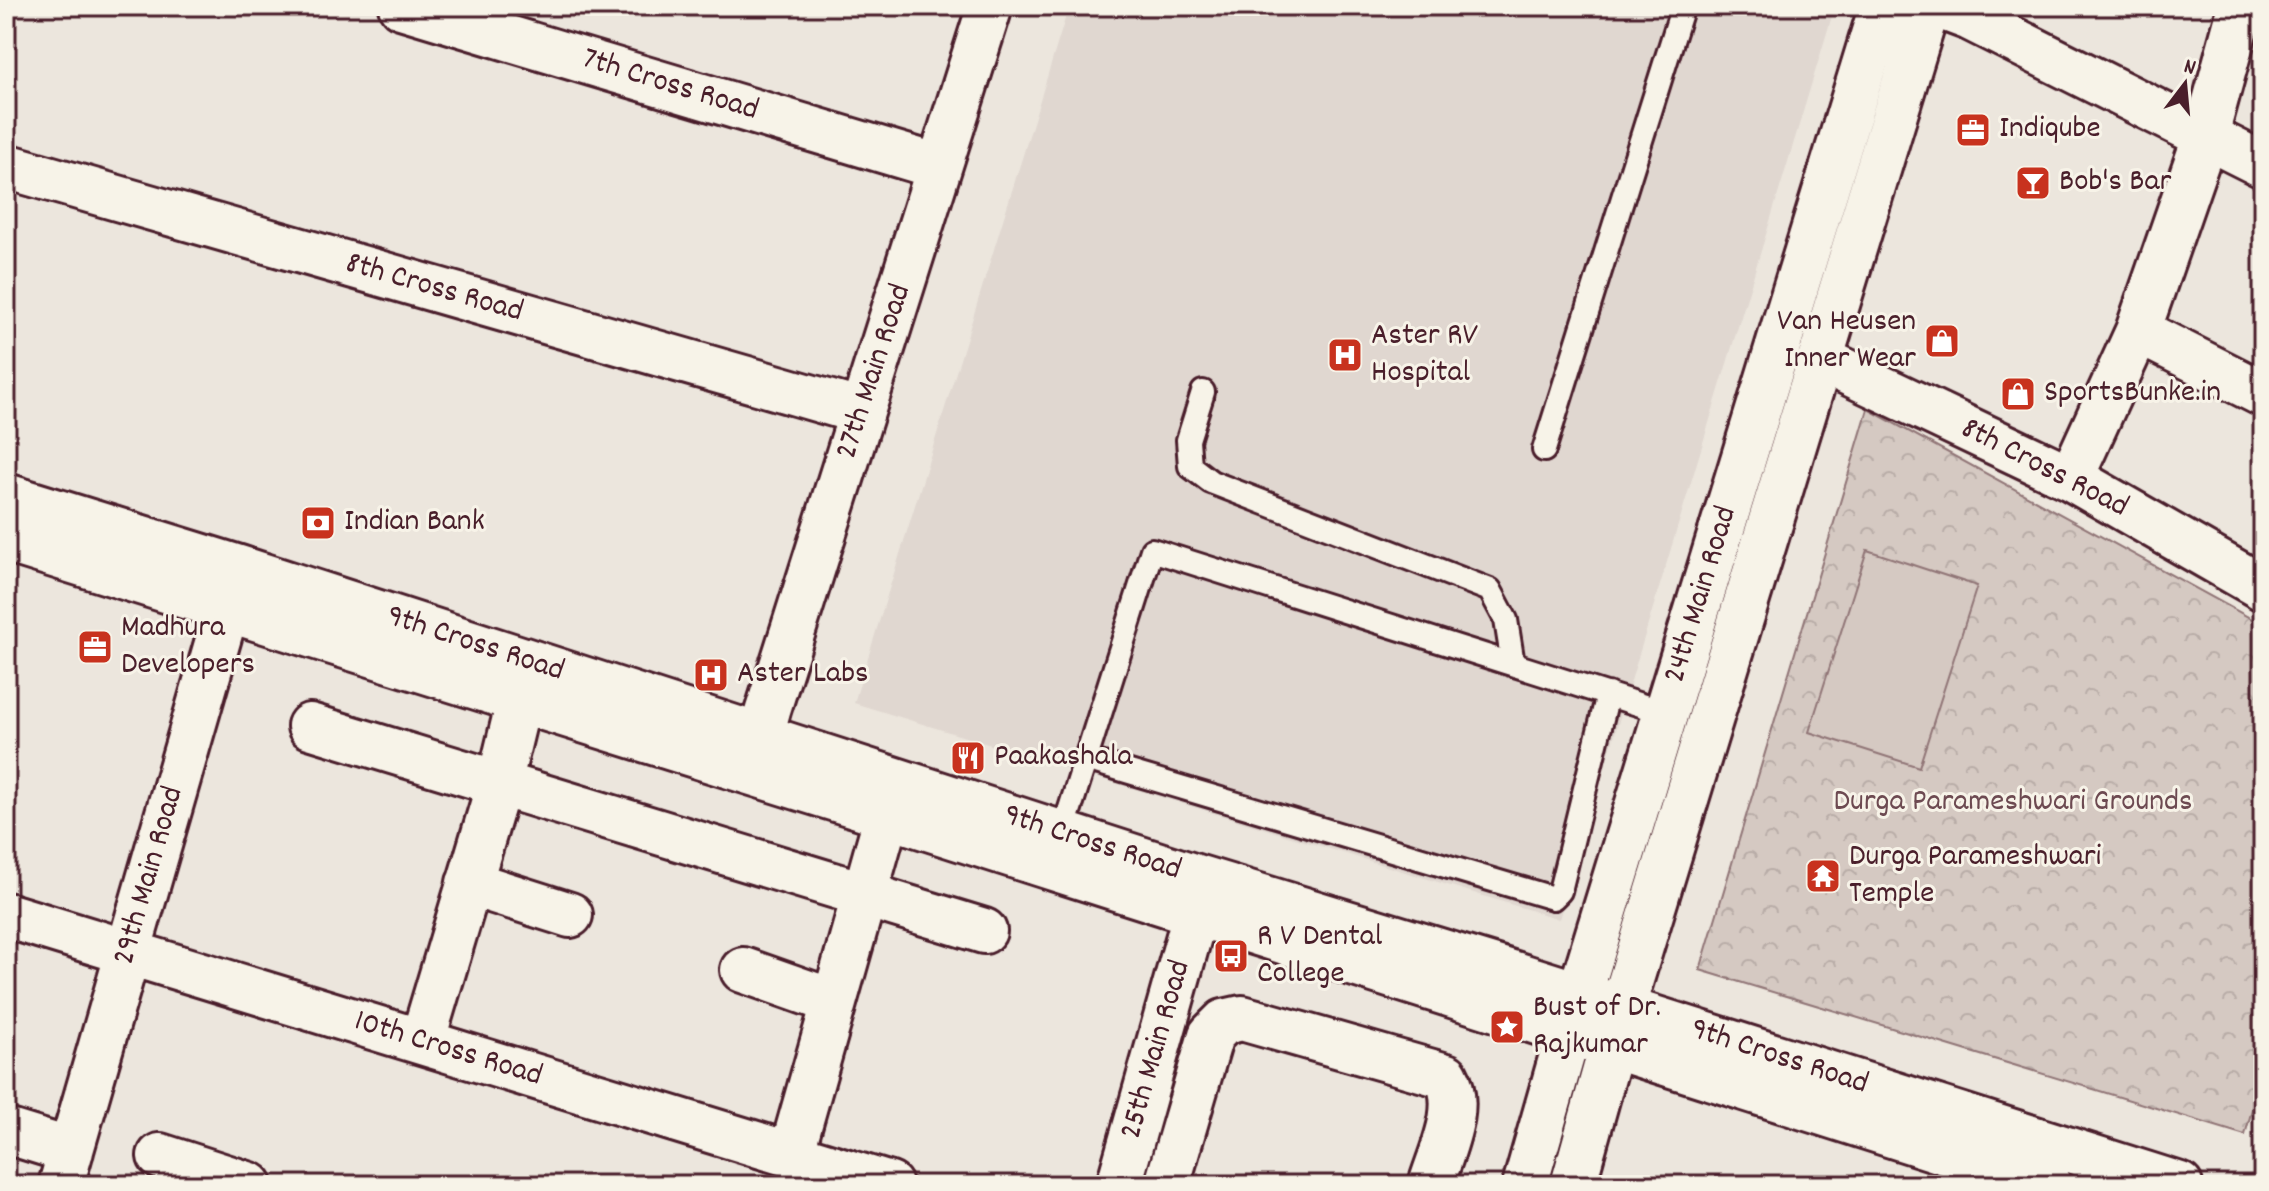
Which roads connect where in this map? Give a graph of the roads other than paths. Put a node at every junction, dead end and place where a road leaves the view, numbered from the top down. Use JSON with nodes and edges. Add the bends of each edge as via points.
{"nodes":[{"id":1,"x":401,"y":6,"type":"edge"},
{"id":2,"x":990,"y":6,"type":"edge"},
{"id":3,"x":1683,"y":6,"type":"edge"},
{"id":4,"x":1882,"y":6,"type":"edge"},
{"id":5,"x":1928,"y":6,"type":"edge"},
{"id":6,"x":1938,"y":6,"type":"edge"},
{"id":7,"x":2241,"y":6,"type":"edge"},
{"id":8,"x":2206,"y":135,"type":"junction"},
{"id":9,"x":2263,"y":165,"type":"edge"},
{"id":10,"x":6,"y":166,"type":"edge"},
{"id":11,"x":939,"y":167,"type":"junction"},
{"id":12,"x":2138,"y":331,"type":"junction"},
{"id":13,"x":1820,"y":359,"type":"junction"},
{"id":14,"x":1203,"y":392,"type":"dead end"},
{"id":15,"x":2263,"y":394,"type":"edge"},
{"id":16,"x":862,"y":412,"type":"junction"},
{"id":17,"x":1544,"y":450,"type":"dead end"},
{"id":18,"x":2071,"y":478,"type":"junction"},
{"id":19,"x":6,"y":496,"type":"edge"},
{"id":20,"x":6,"y":540,"type":"edge"},
{"id":21,"x":233,"y":588,"type":"junction"},
{"id":22,"x":2263,"y":588,"type":"edge"},
{"id":23,"x":1513,"y":664,"type":"junction"},
{"id":24,"x":1608,"y":694,"type":"junction"},
{"id":25,"x":519,"y":701,"type":"junction"},
{"id":26,"x":1666,"y":713,"type":"junction"},
{"id":27,"x":310,"y":726,"type":"dead end"},
{"id":28,"x":754,"y":755,"type":"junction"},
{"id":29,"x":1086,"y":759,"type":"junction"},
{"id":30,"x":499,"y":784,"type":"junction"},
{"id":31,"x":887,"y":815,"type":"junction"},
{"id":32,"x":1062,"y":834,"type":"junction"},
{"id":33,"x":469,"y":883,"type":"junction"},
{"id":34,"x":864,"y":895,"type":"junction"},
{"id":35,"x":6,"y":915,"type":"edge"},
{"id":36,"x":570,"y":915,"type":"dead end"},
{"id":37,"x":1195,"y":915,"type":"junction"},
{"id":38,"x":984,"y":931,"type":"dead end"},
{"id":39,"x":128,"y":952,"type":"junction"},
{"id":40,"x":743,"y":970,"type":"dead end"},
{"id":41,"x":834,"y":1002,"type":"junction"},
{"id":42,"x":1574,"y":1015,"type":"junction"},
{"id":43,"x":1617,"y":1028,"type":"junction"},
{"id":44,"x":422,"y":1042,"type":"junction"},
{"id":45,"x":6,"y":1131,"type":"edge"},
{"id":46,"x":791,"y":1155,"type":"junction"},
{"id":47,"x":160,"y":1156,"type":"dead end"},
{"id":48,"x":66,"y":1168,"type":"edge"},
{"id":49,"x":250,"y":1185,"type":"edge"},
{"id":50,"x":890,"y":1185,"type":"edge"},
{"id":51,"x":1119,"y":1185,"type":"edge"},
{"id":52,"x":1167,"y":1185,"type":"edge"},
{"id":53,"x":1431,"y":1185,"type":"edge"},
{"id":54,"x":1525,"y":1185,"type":"edge"},
{"id":55,"x":1573,"y":1185,"type":"edge"},
{"id":56,"x":2049,"y":1185,"type":"edge"},
{"id":57,"x":2180,"y":1185,"type":"edge"}],
"edges":[{"from":1,"to":11,"type":"street","name":"7th Cross Road"},
{"from":2,"to":11,"type":"street","name":"27th Main Road"},
{"from":3,"to":17,"type":"lane"},
{"from":4,"to":26,"type":"street","name":"24th Main Road"},
{"from":5,"to":13,"type":"street","name":"24th Main Road"},
{"from":6,"to":8,"type":"street"},
{"from":7,"to":8,"type":"street"},
{"from":8,"to":9,"type":"street"},
{"from":8,"to":12,"type":"street"},
{"from":10,"to":16,"type":"street","name":"8th Cross Road"},
{"from":11,"to":16,"type":"street","name":"27th Main Road"},
{"from":12,"to":15,"type":"street"},
{"from":12,"to":18,"type":"street"},
{"from":13,"to":18,"type":"street","name":"8th Cross Road"},
{"from":13,"to":43,"type":"street","name":"24th Main Road"},
{"from":14,"to":23,"type":"lane","via":[[1188,440],[1190,466],[1211,482],[1490,590],[1506,620]]},
{"from":16,"to":28,"type":"street","name":"27th Main Road"},
{"from":18,"to":22,"type":"street","name":"8th Cross Road"},
{"from":19,"to":21,"type":"street","name":"9th Cross Road"},
{"from":20,"to":21,"type":"street","name":"9th Cross Road"},
{"from":21,"to":25,"type":"street","name":"9th Cross Road"},
{"from":21,"to":28,"type":"street","name":"9th Cross Road"},
{"from":21,"to":39,"type":"street","name":"29th Main Road"},
{"from":23,"to":24,"type":"lane"},
{"from":23,"to":29,"type":"lane","via":[[1152,550]]},
{"from":24,"to":26,"type":"lane"},
{"from":24,"to":29,"type":"lane","via":[[1560,891],[1553,898]]},
{"from":25,"to":28,"type":"street","name":"9th Cross Road"},
{"from":25,"to":30,"type":"street"},
{"from":26,"to":42,"type":"street","name":"24th Main Road"},
{"from":27,"to":30,"type":"street"},
{"from":28,"to":31,"type":"street","name":"9th Cross Road"},
{"from":28,"to":32,"type":"street","name":"9th Cross Road"},
{"from":29,"to":32,"type":"lane"},
{"from":30,"to":33,"type":"street"},
{"from":30,"to":34,"type":"street"},
{"from":31,"to":34,"type":"street"},
{"from":31,"to":37,"type":"street","name":"9th Cross Road"},
{"from":32,"to":42,"type":"street","name":"9th Cross Road"},
{"from":33,"to":36,"type":"street"},
{"from":33,"to":44,"type":"street"},
{"from":34,"to":38,"type":"street"},
{"from":34,"to":41,"type":"street"},
{"from":35,"to":39,"type":"street","name":"10th Cross Road"},
{"from":37,"to":42,"type":"street","name":"9th Cross Road"},
{"from":37,"to":51,"type":"street","name":"25th Main Road"},
{"from":39,"to":44,"type":"street","name":"10th Cross Road"},
{"from":39,"to":48,"type":"street","name":"29th Main Road"},
{"from":40,"to":41,"type":"street"},
{"from":41,"to":46,"type":"street"},
{"from":42,"to":43,"type":"street","name":"9th Cross Road"},
{"from":42,"to":54,"type":"street","name":"24th Main Road"},
{"from":43,"to":55,"type":"street","name":"24th Main Road"},
{"from":43,"to":56,"type":"street","name":"9th Cross Road"},
{"from":43,"to":57,"type":"street","name":"9th Cross Road"},
{"from":44,"to":46,"type":"street","name":"10th Cross Road"},
{"from":45,"to":48,"type":"street"},
{"from":46,"to":50,"type":"street","name":"10th Cross Road"},
{"from":47,"to":49,"type":"street"},
{"from":52,"to":53,"type":"street","via":[[1211,1035],[1224,1022],[1242,1018],[1446,1076],[1454,1104]]}]}
